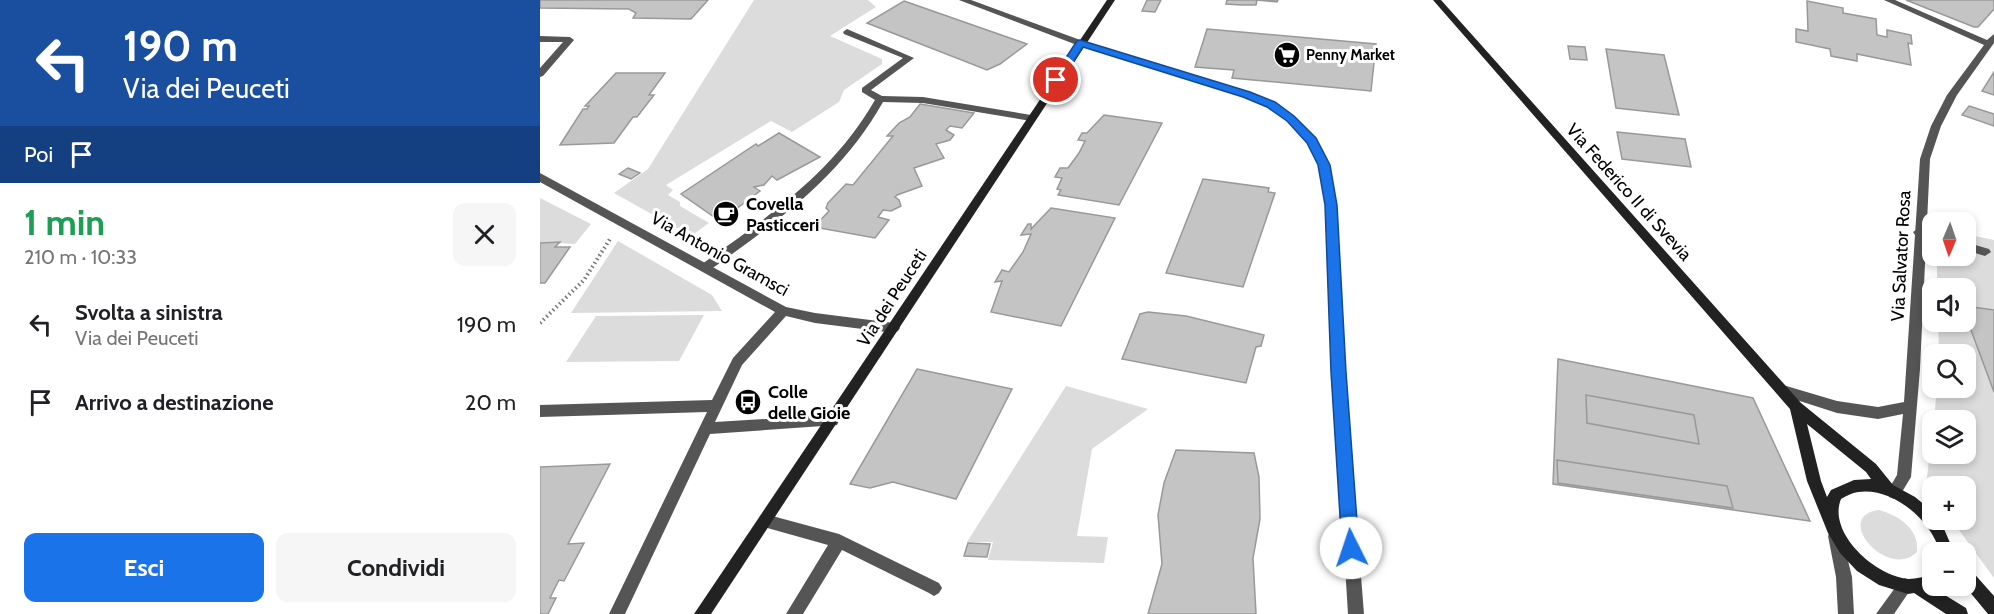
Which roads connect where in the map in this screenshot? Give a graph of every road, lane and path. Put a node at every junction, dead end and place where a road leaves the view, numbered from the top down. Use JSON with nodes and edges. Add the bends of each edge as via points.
{"nodes":[{"id":1,"x":963,"y":0,"type":"edge"},
{"id":2,"x":1111,"y":0,"type":"edge"},
{"id":3,"x":1437,"y":0,"type":"edge"},
{"id":4,"x":1888,"y":0,"type":"edge"},
{"id":5,"x":847,"y":32,"type":"dead end"},
{"id":6,"x":540,"y":39,"type":"edge"},
{"id":7,"x":1991,"y":41,"type":"edge"},
{"id":8,"x":1080,"y":43,"type":"junction"},
{"id":9,"x":540,"y":74,"type":"edge"},
{"id":10,"x":880,"y":99,"type":"junction"},
{"id":11,"x":1031,"y":118,"type":"junction"},
{"id":12,"x":540,"y":177,"type":"edge"},
{"id":13,"x":622,"y":222,"type":"junction"},
{"id":14,"x":1919,"y":232,"type":"junction"},
{"id":15,"x":1922,"y":233,"type":"edge"},
{"id":16,"x":1976,"y":249,"type":"edge"},
{"id":17,"x":1985,"y":252,"type":"dead end"},
{"id":18,"x":706,"y":267,"type":"junction"},
{"id":19,"x":783,"y":311,"type":"junction"},
{"id":20,"x":540,"y":323,"type":"edge"},
{"id":21,"x":894,"y":328,"type":"junction"},
{"id":22,"x":1783,"y":390,"type":"junction"},
{"id":23,"x":715,"y":406,"type":"junction"},
{"id":24,"x":1796,"y":407,"type":"junction"},
{"id":25,"x":1909,"y":407,"type":"junction"},
{"id":26,"x":540,"y":411,"type":"edge"},
{"id":27,"x":832,"y":421,"type":"junction"},
{"id":28,"x":704,"y":428,"type":"junction"},
{"id":29,"x":1891,"y":491,"type":"junction"},
{"id":30,"x":1830,"y":520,"type":"junction"},
{"id":31,"x":765,"y":521,"type":"junction"},
{"id":32,"x":1835,"y":536,"type":"junction"},
{"id":33,"x":839,"y":541,"type":"junction"},
{"id":34,"x":1944,"y":542,"type":"edge"},
{"id":35,"x":1922,"y":584,"type":"edge"},
{"id":36,"x":1910,"y":586,"type":"junction"},
{"id":37,"x":1976,"y":587,"type":"edge"},
{"id":38,"x":934,"y":588,"type":"dead end"},
{"id":39,"x":1994,"y":608,"type":"edge"},
{"id":40,"x":617,"y":614,"type":"edge"},
{"id":41,"x":702,"y":614,"type":"edge"},
{"id":42,"x":794,"y":614,"type":"edge"},
{"id":43,"x":1356,"y":614,"type":"edge"},
{"id":44,"x":1846,"y":614,"type":"edge"},
{"id":45,"x":1884,"y":614,"type":"edge"},
{"id":46,"x":1960,"y":614,"type":"edge"}],
"edges":[{"from":1,"to":8,"type":"street"},
{"from":2,"to":8,"type":"main road","name":"Via dei Peuceti"},
{"from":3,"to":22,"type":"main road","name":"Via Federico II di Svevia"},
{"from":4,"to":7,"type":"street"},
{"from":5,"to":10,"type":"street","via":[[910,58],[864,90]]},
{"from":6,"to":9,"type":"street","via":[[570,40]]},
{"from":7,"to":14,"type":"street","name":"Via Salvator Rosa","via":[[1952,95],[1936,126],[1925,159]]},
{"from":8,"to":11,"type":"main road","name":"Via dei Peuceti"},
{"from":8,"to":43,"type":"street","via":[[1271,105],[1312,141],[1324,165],[1331,205]]},
{"from":10,"to":11,"type":"street","via":[[923,100]]},
{"from":10,"to":18,"type":"street","via":[[847,149],[804,192]]},
{"from":11,"to":21,"type":"main road","name":"Via dei Peuceti"},
{"from":12,"to":13,"type":"street","name":"Via Antonio Gramsci"},
{"from":13,"to":18,"type":"street","name":"Via Antonio Gramsci"},
{"from":13,"to":20,"type":"path","via":[[584,279]]},
{"from":14,"to":15,"type":"street"},
{"from":14,"to":25,"type":"street","name":"Via Salvator Rosa"},
{"from":16,"to":17,"type":"street"},
{"from":18,"to":19,"type":"street","name":"Via Antonio Gramsci"},
{"from":19,"to":21,"type":"street","name":"Via Antonio Gramsci"},
{"from":19,"to":23,"type":"street","via":[[737,362]]},
{"from":21,"to":27,"type":"main road","name":"Via dei Peuceti"},
{"from":22,"to":24,"type":"main road","name":"Via Federico II di Svevia"},
{"from":22,"to":25,"type":"street","via":[[1837,407],[1878,413]]},
{"from":23,"to":26,"type":"street"},
{"from":23,"to":28,"type":"street"},
{"from":24,"to":29,"type":"main road","via":[[1871,468]]},
{"from":24,"to":30,"type":"main road","via":[[1814,481]]},
{"from":25,"to":29,"type":"street","name":"Via Salvator Rosa","via":[[1904,477]]},
{"from":27,"to":28,"type":"street"},
{"from":27,"to":31,"type":"main road","name":"Via dei Peuceti"},
{"from":28,"to":40,"type":"street"},
{"from":29,"to":30,"type":"main road","via":[[1861,485],[1839,492],[1833,499]]},
{"from":29,"to":34,"type":"main road","via":[[1925,514]]},
{"from":30,"to":32,"type":"main road"},
{"from":31,"to":33,"type":"street"},
{"from":31,"to":41,"type":"main road","name":"Via dei Peuceti"},
{"from":32,"to":36,"type":"main road","via":[[1864,568],[1891,582]]},
{"from":32,"to":44,"type":"street","via":[[1844,577]]},
{"from":33,"to":38,"type":"street"},
{"from":33,"to":42,"type":"street"},
{"from":35,"to":36,"type":"main road"},
{"from":36,"to":45,"type":"street"},
{"from":36,"to":46,"type":"main road"},
{"from":37,"to":39,"type":"main road"}]}
